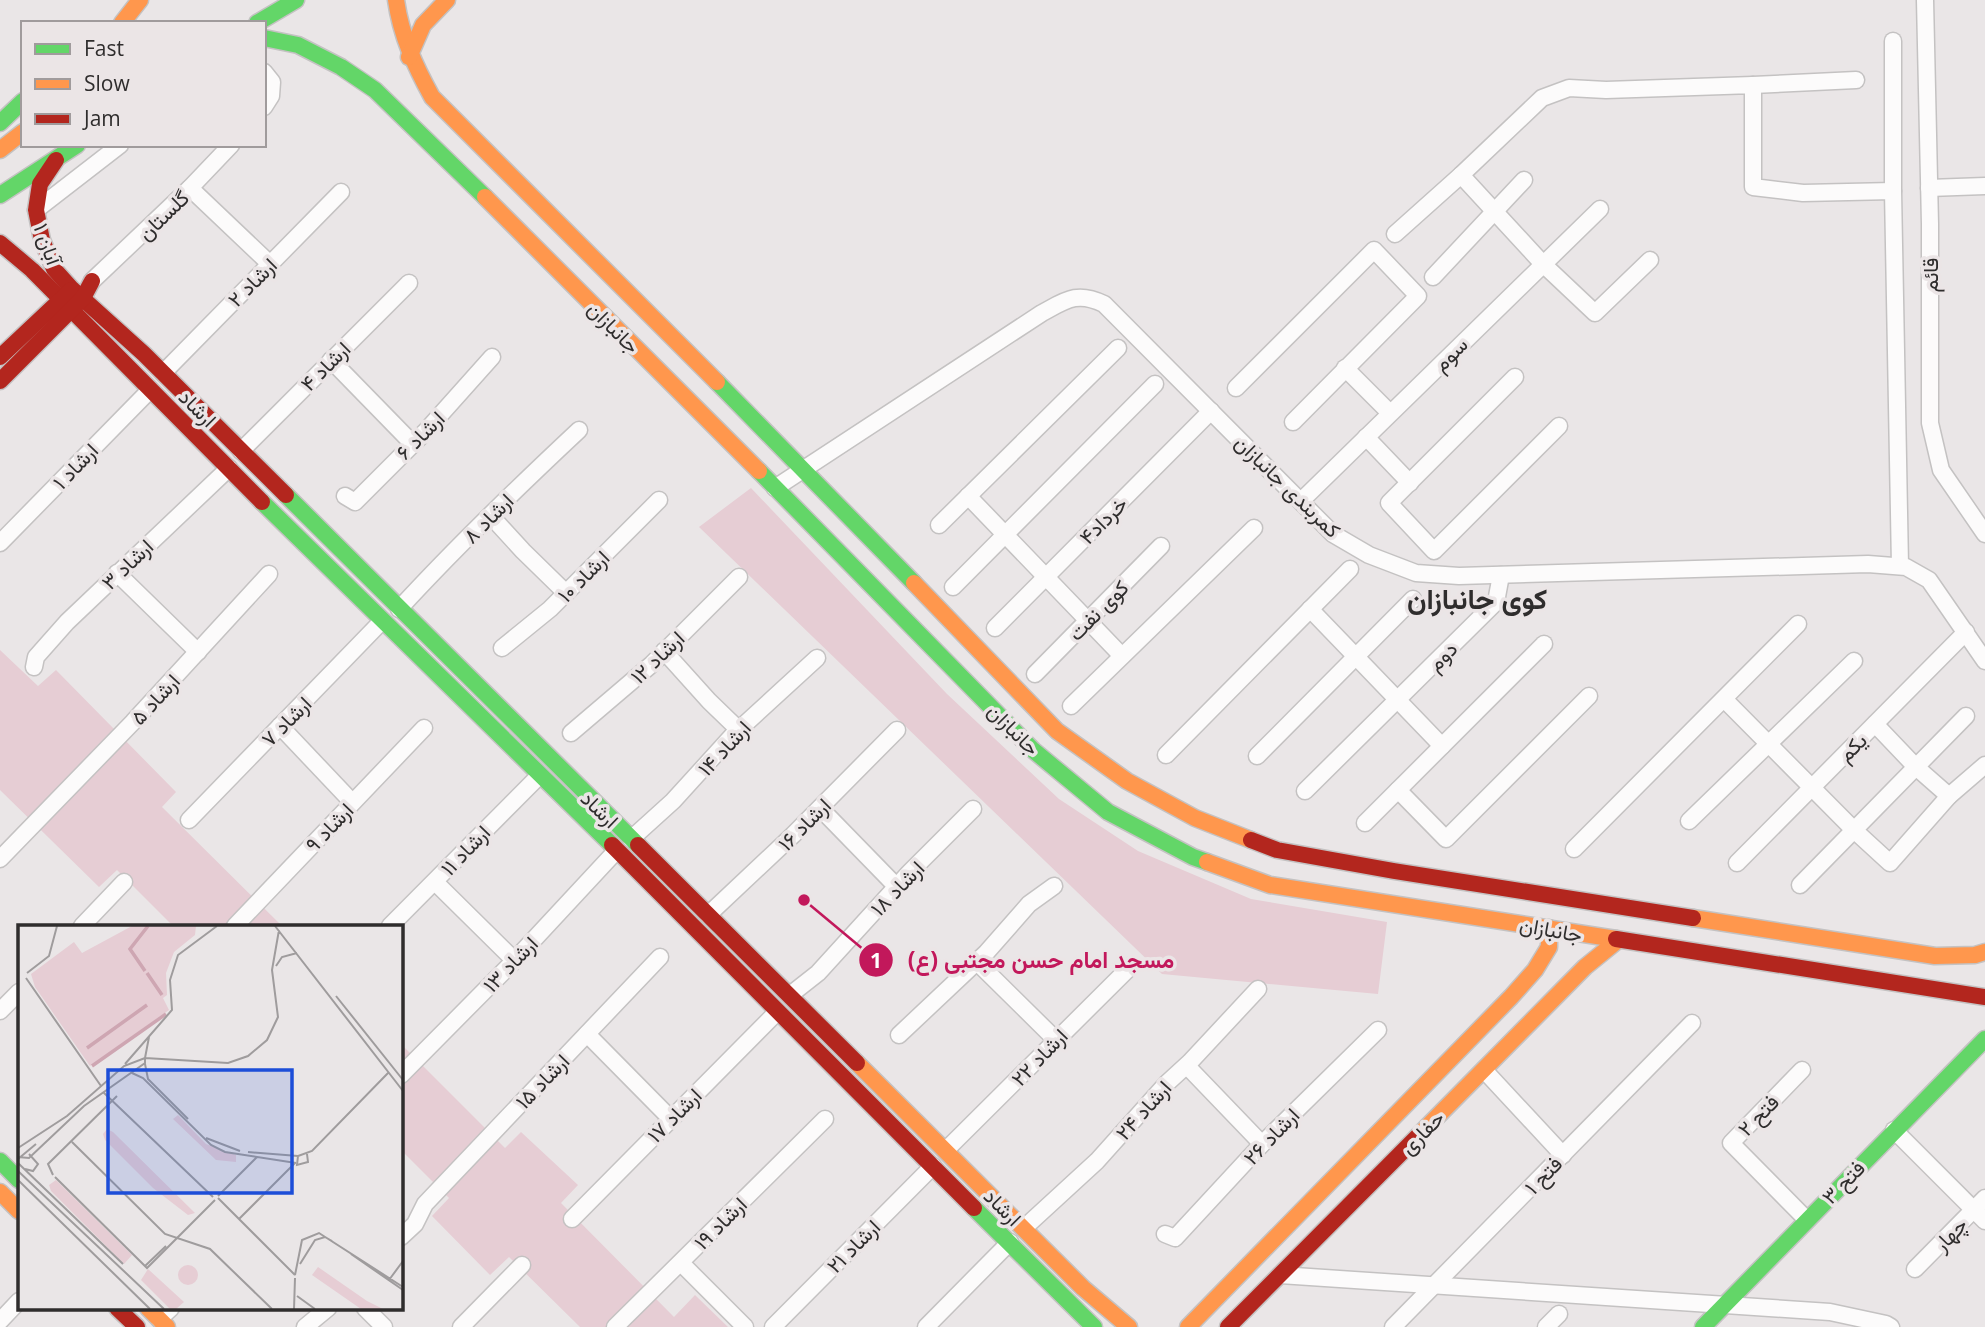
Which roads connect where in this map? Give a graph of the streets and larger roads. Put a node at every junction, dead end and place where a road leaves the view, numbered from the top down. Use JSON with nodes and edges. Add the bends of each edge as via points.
{"nodes":[{"id":1,"x":296,"y":0,"type":"edge"},
{"id":2,"x":396,"y":0,"type":"edge"},
{"id":3,"x":447,"y":0,"type":"edge"},
{"id":4,"x":1925,"y":0,"type":"edge"},
{"id":5,"x":140,"y":1,"type":"edge"},
{"id":6,"x":110,"y":21,"type":"edge"},
{"id":7,"x":124,"y":21,"type":"edge"},
{"id":8,"x":260,"y":21,"type":"edge"},
{"id":9,"x":266,"y":38,"type":"edge"},
{"id":10,"x":1893,"y":41,"type":"dead end"},
{"id":11,"x":410,"y":57,"type":"junction"},
{"id":12,"x":266,"y":74,"type":"edge"},
{"id":13,"x":1856,"y":80,"type":"dead end"},
{"id":14,"x":1753,"y":85,"type":"junction"},
{"id":15,"x":268,"y":101,"type":"edge"},
{"id":16,"x":21,"y":103,"type":"edge"},
{"id":17,"x":0,"y":123,"type":"edge"},
{"id":18,"x":21,"y":134,"type":"edge"},
{"id":19,"x":74,"y":147,"type":"edge"},
{"id":20,"x":117,"y":147,"type":"edge"},
{"id":21,"x":229,"y":147,"type":"edge"},
{"id":22,"x":0,"y":150,"type":"edge"},
{"id":23,"x":58,"y":158,"type":"junction"},
{"id":24,"x":1461,"y":175,"type":"junction"},
{"id":25,"x":1524,"y":180,"type":"dead end"},
{"id":26,"x":1985,"y":187,"type":"edge"},
{"id":27,"x":190,"y":188,"type":"junction"},
{"id":28,"x":1929,"y":188,"type":"junction"},
{"id":29,"x":1893,"y":191,"type":"junction"},
{"id":30,"x":341,"y":192,"type":"dead end"},
{"id":31,"x":0,"y":195,"type":"edge"},
{"id":32,"x":1600,"y":209,"type":"dead end"},
{"id":33,"x":36,"y":210,"type":"junction"},
{"id":34,"x":1494,"y":211,"type":"junction"},
{"id":35,"x":1395,"y":234,"type":"dead end"},
{"id":36,"x":0,"y":243,"type":"edge"},
{"id":37,"x":1650,"y":260,"type":"dead end"},
{"id":38,"x":270,"y":264,"type":"junction"},
{"id":39,"x":1543,"y":264,"type":"junction"},
{"id":40,"x":1433,"y":277,"type":"dead end"},
{"id":41,"x":410,"y":283,"type":"dead end"},
{"id":42,"x":71,"y":299,"type":"junction"},
{"id":43,"x":1118,"y":348,"type":"dead end"},
{"id":44,"x":492,"y":357,"type":"dead end"},
{"id":45,"x":0,"y":358,"type":"edge"},
{"id":46,"x":331,"y":359,"type":"junction"},
{"id":47,"x":1345,"y":368,"type":"junction"},
{"id":48,"x":163,"y":373,"type":"junction"},
{"id":49,"x":1516,"y":377,"type":"dead end"},
{"id":50,"x":0,"y":381,"type":"edge"},
{"id":51,"x":1155,"y":384,"type":"dead end"},
{"id":52,"x":1236,"y":388,"type":"dead end"},
{"id":53,"x":149,"y":390,"type":"junction"},
{"id":54,"x":1211,"y":411,"type":"junction"},
{"id":55,"x":1390,"y":413,"type":"junction"},
{"id":56,"x":1293,"y":422,"type":"dead end"},
{"id":57,"x":1559,"y":426,"type":"dead end"},
{"id":58,"x":579,"y":430,"type":"dead end"},
{"id":59,"x":1366,"y":437,"type":"junction"},
{"id":60,"x":412,"y":443,"type":"junction"},
{"id":61,"x":241,"y":451,"type":"junction"},
{"id":62,"x":229,"y":468,"type":"junction"},
{"id":63,"x":803,"y":468,"type":"junction"},
{"id":64,"x":1410,"y":482,"type":"junction"},
{"id":65,"x":775,"y":488,"type":"junction"},
{"id":66,"x":279,"y":489,"type":"junction"},
{"id":67,"x":345,"y":496,"type":"dead end"},
{"id":68,"x":968,"y":496,"type":"junction"},
{"id":69,"x":659,"y":500,"type":"dead end"},
{"id":70,"x":1301,"y":501,"type":"junction"},
{"id":71,"x":264,"y":503,"type":"junction"},
{"id":72,"x":491,"y":516,"type":"junction"},
{"id":73,"x":939,"y":526,"type":"dead end"},
{"id":74,"x":1254,"y":528,"type":"dead end"},
{"id":75,"x":1985,"y":534,"type":"edge"},
{"id":76,"x":1005,"y":535,"type":"junction"},
{"id":77,"x":0,"y":542,"type":"edge"},
{"id":78,"x":1161,"y":546,"type":"dead end"},
{"id":79,"x":1900,"y":566,"type":"junction"},
{"id":80,"x":1350,"y":569,"type":"dead end"},
{"id":81,"x":117,"y":573,"type":"junction"},
{"id":82,"x":269,"y":574,"type":"dead end"},
{"id":83,"x":1501,"y":575,"type":"junction"},
{"id":84,"x":739,"y":577,"type":"dead end"},
{"id":85,"x":1046,"y":578,"type":"junction"},
{"id":86,"x":953,"y":587,"type":"dead end"},
{"id":87,"x":566,"y":593,"type":"junction"},
{"id":88,"x":1413,"y":599,"type":"dead end"},
{"id":89,"x":399,"y":609,"type":"junction"},
{"id":90,"x":1310,"y":609,"type":"junction"},
{"id":91,"x":382,"y":621,"type":"junction"},
{"id":92,"x":1088,"y":621,"type":"junction"},
{"id":93,"x":1798,"y":624,"type":"dead end"},
{"id":94,"x":995,"y":628,"type":"dead end"},
{"id":95,"x":1966,"y":632,"type":"junction"},
{"id":96,"x":1544,"y":644,"type":"dead end"},
{"id":97,"x":438,"y":648,"type":"junction"},
{"id":98,"x":502,"y":648,"type":"dead end"},
{"id":99,"x":664,"y":651,"type":"junction"},
{"id":100,"x":198,"y":652,"type":"junction"},
{"id":101,"x":1122,"y":656,"type":"junction"},
{"id":102,"x":1356,"y":656,"type":"junction"},
{"id":103,"x":817,"y":658,"type":"dead end"},
{"id":104,"x":1854,"y":660,"type":"dead end"},
{"id":105,"x":424,"y":661,"type":"junction"},
{"id":106,"x":1985,"y":661,"type":"edge"},
{"id":107,"x":34,"y":667,"type":"dead end"},
{"id":108,"x":1035,"y":674,"type":"dead end"},
{"id":109,"x":1589,"y":696,"type":"dead end"},
{"id":110,"x":1724,"y":699,"type":"junction"},
{"id":111,"x":1398,"y":701,"type":"junction"},
{"id":112,"x":1071,"y":706,"type":"dead end"},
{"id":113,"x":1966,"y":716,"type":"dead end"},
{"id":114,"x":1874,"y":724,"type":"junction"},
{"id":115,"x":281,"y":726,"type":"junction"},
{"id":116,"x":424,"y":728,"type":"dead end"},
{"id":117,"x":739,"y":730,"type":"junction"},
{"id":118,"x":897,"y":730,"type":"dead end"},
{"id":119,"x":571,"y":733,"type":"dead end"},
{"id":120,"x":1769,"y":744,"type":"junction"},
{"id":121,"x":1442,"y":746,"type":"junction"},
{"id":122,"x":1166,"y":755,"type":"dead end"},
{"id":123,"x":1257,"y":756,"type":"dead end"},
{"id":124,"x":1985,"y":765,"type":"edge"},
{"id":125,"x":1916,"y":767,"type":"junction"},
{"id":126,"x":540,"y":775,"type":"junction"},
{"id":127,"x":1811,"y":788,"type":"junction"},
{"id":128,"x":1398,"y":790,"type":"junction"},
{"id":129,"x":1305,"y":791,"type":"dead end"},
{"id":130,"x":1949,"y":796,"type":"junction"},
{"id":131,"x":352,"y":802,"type":"junction"},
{"id":132,"x":593,"y":802,"type":"junction"},
{"id":133,"x":820,"y":808,"type":"junction"},
{"id":134,"x":973,"y":809,"type":"dead end"},
{"id":135,"x":580,"y":814,"type":"junction"},
{"id":136,"x":189,"y":820,"type":"dead end"},
{"id":137,"x":1689,"y":821,"type":"dead end"},
{"id":138,"x":1365,"y":824,"type":"dead end"},
{"id":139,"x":1854,"y":830,"type":"junction"},
{"id":140,"x":631,"y":839,"type":"junction"},
{"id":141,"x":1574,"y":849,"type":"dead end"},
{"id":142,"x":617,"y":850,"type":"junction"},
{"id":143,"x":0,"y":859,"type":"edge"},
{"id":144,"x":1737,"y":863,"type":"dead end"},
{"id":145,"x":124,"y":882,"type":"dead end"},
{"id":146,"x":435,"y":882,"type":"junction"},
{"id":147,"x":1800,"y":885,"type":"dead end"},
{"id":148,"x":1054,"y":886,"type":"dead end"},
{"id":149,"x":897,"y":887,"type":"junction"},
{"id":150,"x":1391,"y":887,"type":"junction"},
{"id":151,"x":708,"y":915,"type":"junction"},
{"id":152,"x":83,"y":925,"type":"edge"},
{"id":153,"x":235,"y":925,"type":"edge"},
{"id":154,"x":391,"y":925,"type":"edge"},
{"id":155,"x":1549,"y":928,"type":"junction"},
{"id":156,"x":1618,"y":941,"type":"junction"},
{"id":157,"x":1985,"y":952,"type":"edge"},
{"id":158,"x":748,"y":953,"type":"junction"},
{"id":159,"x":660,"y":957,"type":"dead end"},
{"id":160,"x":514,"y":960,"type":"junction"},
{"id":161,"x":977,"y":961,"type":"junction"},
{"id":162,"x":1132,"y":965,"type":"dead end"},
{"id":163,"x":734,"y":967,"type":"junction"},
{"id":164,"x":1258,"y":989,"type":"dead end"},
{"id":165,"x":18,"y":993,"type":"edge"},
{"id":166,"x":790,"y":995,"type":"junction"},
{"id":167,"x":1985,"y":997,"type":"edge"},
{"id":168,"x":0,"y":1012,"type":"edge"},
{"id":169,"x":777,"y":1012,"type":"junction"},
{"id":170,"x":1692,"y":1023,"type":"dead end"},
{"id":171,"x":1378,"y":1030,"type":"dead end"},
{"id":172,"x":587,"y":1034,"type":"junction"},
{"id":173,"x":899,"y":1035,"type":"dead end"},
{"id":174,"x":1985,"y":1039,"type":"edge"},
{"id":175,"x":1056,"y":1040,"type":"junction"},
{"id":176,"x":1187,"y":1066,"type":"junction"},
{"id":177,"x":1483,"y":1070,"type":"junction"},
{"id":178,"x":1802,"y":1070,"type":"dead end"},
{"id":179,"x":402,"y":1074,"type":"edge"},
{"id":180,"x":671,"y":1119,"type":"junction"},
{"id":181,"x":825,"y":1119,"type":"dead end"},
{"id":182,"x":1894,"y":1130,"type":"junction"},
{"id":183,"x":1262,"y":1144,"type":"junction"},
{"id":184,"x":946,"y":1150,"type":"junction"},
{"id":185,"x":1563,"y":1154,"type":"junction"},
{"id":186,"x":0,"y":1161,"type":"edge"},
{"id":187,"x":933,"y":1166,"type":"junction"},
{"id":188,"x":18,"y":1179,"type":"edge"},
{"id":189,"x":0,"y":1192,"type":"edge"},
{"id":190,"x":1981,"y":1209,"type":"edge"},
{"id":191,"x":18,"y":1210,"type":"edge"},
{"id":192,"x":572,"y":1219,"type":"dead end"},
{"id":193,"x":1807,"y":1220,"type":"junction"},
{"id":194,"x":1024,"y":1228,"type":"junction"},
{"id":195,"x":1165,"y":1234,"type":"dead end"},
{"id":196,"x":402,"y":1236,"type":"edge"},
{"id":197,"x":1010,"y":1242,"type":"junction"},
{"id":198,"x":681,"y":1263,"type":"junction"},
{"id":199,"x":522,"y":1265,"type":"dead end"},
{"id":200,"x":1915,"y":1269,"type":"dead end"},
{"id":201,"x":1280,"y":1275,"type":"junction"},
{"id":202,"x":1435,"y":1285,"type":"junction"},
{"id":203,"x":18,"y":1302,"type":"edge"},
{"id":204,"x":1725,"y":1304,"type":"junction"},
{"id":205,"x":119,"y":1310,"type":"edge"},
{"id":206,"x":326,"y":1310,"type":"edge"},
{"id":207,"x":367,"y":1310,"type":"edge"},
{"id":208,"x":1559,"y":1314,"type":"dead end"},
{"id":209,"x":0,"y":1321,"type":"edge"},
{"id":210,"x":1088,"y":1325,"type":"edge"},
{"id":211,"x":137,"y":1327,"type":"edge"},
{"id":212,"x":305,"y":1327,"type":"edge"},
{"id":213,"x":384,"y":1327,"type":"edge"},
{"id":214,"x":461,"y":1327,"type":"edge"},
{"id":215,"x":615,"y":1327,"type":"edge"},
{"id":216,"x":745,"y":1327,"type":"edge"},
{"id":217,"x":773,"y":1327,"type":"edge"},
{"id":218,"x":926,"y":1327,"type":"edge"},
{"id":219,"x":1129,"y":1327,"type":"edge"},
{"id":220,"x":1188,"y":1327,"type":"edge"},
{"id":221,"x":1228,"y":1327,"type":"edge"},
{"id":222,"x":1394,"y":1327,"type":"edge"},
{"id":223,"x":1546,"y":1327,"type":"edge"},
{"id":224,"x":1703,"y":1327,"type":"edge"},
{"id":225,"x":1891,"y":1327,"type":"edge"}],
"edges":[{"from":1,"to":8,"type":"street"},
{"from":2,"to":11,"type":"street","name":"جانبازان"},
{"from":3,"to":11,"type":"street","via":[[419,28]]},
{"from":4,"to":28,"type":"street","name":"قائم"},
{"from":5,"to":6,"type":"street"},
{"from":5,"to":7,"type":"street"},
{"from":9,"to":65,"type":"street","name":"جانبازان","via":[[298,45],[375,90]]},
{"from":10,"to":29,"type":"street"},
{"from":11,"to":63,"type":"street","name":"جانبازان","via":[[432,97]]},
{"from":12,"to":15,"type":"street","via":[[272,82]]},
{"from":13,"to":14,"type":"street"},
{"from":14,"to":24,"type":"street","via":[[1569,88],[1542,98]]},
{"from":14,"to":29,"type":"street","via":[[1753,187],[1802,193]]},
{"from":16,"to":17,"type":"street"},
{"from":18,"to":22,"type":"street"},
{"from":19,"to":23,"type":"street"},
{"from":20,"to":33,"type":"street"},
{"from":21,"to":27,"type":"street","name":"گلستان"},
{"from":23,"to":31,"type":"street"},
{"from":23,"to":33,"type":"street","name":"آبان ۱","via":[[40,184]]},
{"from":24,"to":34,"type":"street"},
{"from":24,"to":35,"type":"street"},
{"from":25,"to":34,"type":"street"},
{"from":26,"to":28,"type":"street"},
{"from":27,"to":38,"type":"street"},
{"from":27,"to":42,"type":"street","name":"گلستان"},
{"from":28,"to":75,"type":"street","name":"قائم","via":[[1930,422],[1941,470]]},
{"from":29,"to":79,"type":"street"},
{"from":30,"to":38,"type":"street","name":"ارشاد ۲"},
{"from":32,"to":39,"type":"street","name":"سوم"},
{"from":33,"to":42,"type":"street","name":"آبان ۱","via":[[42,240]]},
{"from":34,"to":39,"type":"street"},
{"from":34,"to":40,"type":"street"},
{"from":36,"to":42,"type":"street","name":"آبان ۱"},
{"from":37,"to":39,"type":"street","via":[[1595,313]]},
{"from":38,"to":48,"type":"street","name":"ارشاد ۲"},
{"from":39,"to":55,"type":"street","name":"سوم"},
{"from":41,"to":46,"type":"street","name":"ارشاد ۴"},
{"from":42,"to":45,"type":"street","name":"گلستان"},
{"from":42,"to":48,"type":"street","name":"ارشاد"},
{"from":42,"to":50,"type":"street","name":"گلستان"},
{"from":42,"to":53,"type":"street","name":"ارشاد"},
{"from":43,"to":68,"type":"street"},
{"from":44,"to":60,"type":"street","name":"ارشاد ۶"},
{"from":46,"to":60,"type":"street"},
{"from":46,"to":61,"type":"street","name":"ارشاد ۴"},
{"from":47,"to":52,"type":"street","via":[[1418,296],[1374,250]]},
{"from":47,"to":55,"type":"street"},
{"from":47,"to":56,"type":"street"},
{"from":48,"to":61,"type":"street","name":"ارشاد"},
{"from":49,"to":64,"type":"street"},
{"from":51,"to":76,"type":"street"},
{"from":53,"to":62,"type":"street","name":"ارشاد"},
{"from":53,"to":77,"type":"street","name":"ارشاد ۱"},
{"from":54,"to":63,"type":"street","name":"کمربندی جانبازان","via":[[1104,304],[1071,297]]},
{"from":54,"to":70,"type":"street","name":"کمربندی جانبازان"},
{"from":54,"to":85,"type":"street","name":"خرداد۴"},
{"from":55,"to":59,"type":"street","name":"سوم"},
{"from":57,"to":64,"type":"street","via":[[1434,551],[1389,503]]},
{"from":58,"to":72,"type":"street","name":"ارشاد ۸"},
{"from":59,"to":64,"type":"street"},
{"from":59,"to":70,"type":"street","name":"سوم"},
{"from":60,"to":67,"type":"street","name":"ارشاد ۶","via":[[355,502]]},
{"from":61,"to":66,"type":"street","name":"ارشاد"},
{"from":62,"to":71,"type":"street","name":"ارشاد"},
{"from":62,"to":81,"type":"street","name":"ارشاد ۳"},
{"from":63,"to":65,"type":"street","name":"کمربندی جانبازان"},
{"from":63,"to":150,"type":"street","name":"جانبازان","via":[[1057,731],[1127,780],[1195,818]]},
{"from":65,"to":150,"type":"street","name":"جانبازان","via":[[1033,750],[1108,812],[1193,857],[1270,885]]},
{"from":66,"to":71,"type":"street"},
{"from":66,"to":89,"type":"street","name":"ارشاد"},
{"from":68,"to":73,"type":"street"},
{"from":68,"to":76,"type":"street"},
{"from":69,"to":87,"type":"street","name":"ارشاد ۱۰"},
{"from":70,"to":83,"type":"street","name":"کمربندی جانبازان","via":[[1333,534],[1369,555],[1416,573]]},
{"from":71,"to":91,"type":"street","name":"ارشاد"},
{"from":72,"to":87,"type":"street"},
{"from":72,"to":89,"type":"street","name":"ارشاد ۸"},
{"from":74,"to":101,"type":"street"},
{"from":76,"to":85,"type":"street"},
{"from":76,"to":86,"type":"street"},
{"from":78,"to":92,"type":"street","name":"کوی نفت"},
{"from":79,"to":83,"type":"street","name":"کمربندی جانبازان"},
{"from":79,"to":95,"type":"street","name":"کمربندی جانبازان","via":[[1929,580]]},
{"from":80,"to":90,"type":"street"},
{"from":81,"to":100,"type":"street"},
{"from":81,"to":107,"type":"street","name":"ارشاد ۳","via":[[36,657]]},
{"from":82,"to":100,"type":"street","name":"ارشاد ۵"},
{"from":83,"to":111,"type":"street","name":"دوم","via":[[1496,602]]},
{"from":84,"to":99,"type":"street","name":"ارشاد ۱۲"},
{"from":85,"to":92,"type":"street"},
{"from":85,"to":94,"type":"street","name":"خرداد۴"},
{"from":87,"to":98,"type":"street","name":"ارشاد ۱۰"},
{"from":88,"to":102,"type":"street"},
{"from":89,"to":97,"type":"street","name":"ارشاد"},
{"from":90,"to":102,"type":"street"},
{"from":90,"to":122,"type":"street"},
{"from":91,"to":105,"type":"street","name":"ارشاد"},
{"from":91,"to":115,"type":"street","name":"ارشاد ۷"},
{"from":92,"to":101,"type":"street"},
{"from":92,"to":108,"type":"street","name":"کوی نفت"},
{"from":93,"to":110,"type":"street"},
{"from":95,"to":106,"type":"street","name":"کمربندی جانبازان"},
{"from":95,"to":114,"type":"street","name":"یکم"},
{"from":96,"to":121,"type":"street"},
{"from":97,"to":105,"type":"street"},
{"from":97,"to":132,"type":"street","name":"ارشاد"},
{"from":99,"to":117,"type":"street"},
{"from":99,"to":119,"type":"street","name":"ارشاد ۱۲"},
{"from":100,"to":143,"type":"street","name":"ارشاد ۵"},
{"from":101,"to":112,"type":"street"},
{"from":102,"to":111,"type":"street"},
{"from":102,"to":123,"type":"street"},
{"from":103,"to":117,"type":"street","name":"ارشاد ۱۴"},
{"from":104,"to":120,"type":"street"},
{"from":105,"to":126,"type":"street","name":"ارشاد"},
{"from":109,"to":128,"type":"street","via":[[1447,839]]},
{"from":110,"to":120,"type":"street"},
{"from":110,"to":141,"type":"street"},
{"from":111,"to":121,"type":"street"},
{"from":111,"to":129,"type":"street","name":"دوم"},
{"from":113,"to":125,"type":"street"},
{"from":114,"to":125,"type":"street"},
{"from":114,"to":127,"type":"street","name":"یکم"},
{"from":115,"to":131,"type":"street"},
{"from":115,"to":136,"type":"street","name":"ارشاد ۷"},
{"from":116,"to":131,"type":"street","name":"ارشاد ۹"},
{"from":117,"to":140,"type":"street","name":"ارشاد ۱۴"},
{"from":118,"to":133,"type":"street","name":"ارشاد ۱۶"},
{"from":120,"to":127,"type":"street"},
{"from":120,"to":137,"type":"street"},
{"from":121,"to":128,"type":"street"},
{"from":124,"to":130,"type":"street"},
{"from":125,"to":130,"type":"street"},
{"from":125,"to":139,"type":"street"},
{"from":126,"to":135,"type":"street","name":"ارشاد"},
{"from":126,"to":146,"type":"street","name":"ارشاد ۱۱"},
{"from":127,"to":139,"type":"street"},
{"from":127,"to":144,"type":"street","name":"یکم"},
{"from":128,"to":138,"type":"street"},
{"from":130,"to":139,"type":"street","via":[[1890,863]]},
{"from":131,"to":153,"type":"street","name":"ارشاد ۹"},
{"from":132,"to":135,"type":"street"},
{"from":132,"to":140,"type":"street","name":"ارشاد"},
{"from":133,"to":149,"type":"street"},
{"from":133,"to":151,"type":"street","name":"ارشاد ۱۶"},
{"from":134,"to":149,"type":"street","name":"ارشاد ۱۸"},
{"from":135,"to":142,"type":"street","name":"ارشاد"},
{"from":139,"to":147,"type":"street"},
{"from":140,"to":151,"type":"street","name":"ارشاد"},
{"from":142,"to":160,"type":"street","name":"ارشاد ۱۳"},
{"from":142,"to":163,"type":"street","name":"ارشاد"},
{"from":145,"to":152,"type":"street"},
{"from":146,"to":154,"type":"street","name":"ارشاد ۱۱"},
{"from":146,"to":160,"type":"street"},
{"from":148,"to":161,"type":"street","via":[[1028,904]]},
{"from":149,"to":166,"type":"street","name":"ارشاد ۱۸","via":[[818,973]]},
{"from":150,"to":155,"type":"street","name":"جانبازان"},
{"from":150,"to":157,"type":"street","name":"جانبازان","via":[[1935,956]]},
{"from":151,"to":158,"type":"street","name":"ارشاد"},
{"from":155,"to":156,"type":"street","name":"جانبازان"},
{"from":155,"to":220,"type":"street","name":"حفاری","via":[[1549,947],[1511,997]]},
{"from":156,"to":167,"type":"street","name":"جانبازان"},
{"from":156,"to":177,"type":"street","name":"حفاری","via":[[1585,967]]},
{"from":158,"to":163,"type":"street"},
{"from":158,"to":166,"type":"street","name":"ارشاد"},
{"from":159,"to":172,"type":"street","name":"ارشاد ۱۵"},
{"from":160,"to":179,"type":"street","name":"ارشاد ۱۳"},
{"from":161,"to":173,"type":"street"},
{"from":161,"to":175,"type":"street"},
{"from":162,"to":175,"type":"street","name":"ارشاد ۲۲"},
{"from":163,"to":169,"type":"street","name":"ارشاد"},
{"from":164,"to":176,"type":"street","name":"ارشاد ۲۴"},
{"from":165,"to":168,"type":"street"},
{"from":166,"to":184,"type":"street","name":"ارشاد"},
{"from":169,"to":180,"type":"street","name":"ارشاد ۱۷"},
{"from":169,"to":187,"type":"street","name":"ارشاد"},
{"from":170,"to":185,"type":"street","name":"فتح ۱"},
{"from":171,"to":183,"type":"street","name":"ارشاد ۲۶"},
{"from":172,"to":180,"type":"street"},
{"from":172,"to":196,"type":"street","name":"ارشاد ۱۵","via":[[425,1204],[415,1224]]},
{"from":174,"to":182,"type":"street","name":"فتح ۳"},
{"from":175,"to":184,"type":"street","name":"ارشاد ۲۲"},
{"from":176,"to":183,"type":"street"},
{"from":176,"to":194,"type":"street","name":"ارشاد ۲۴","via":[[1097,1161]]},
{"from":177,"to":185,"type":"street"},
{"from":177,"to":201,"type":"street","name":"حفاری"},
{"from":178,"to":193,"type":"street","name":"فتح ۲","via":[[1731,1143]]},
{"from":180,"to":192,"type":"street","name":"ارشاد ۱۷"},
{"from":181,"to":198,"type":"street","name":"ارشاد ۱۹"},
{"from":182,"to":190,"type":"street"},
{"from":182,"to":193,"type":"street","name":"فتح ۳"},
{"from":183,"to":195,"type":"street","name":"ارشاد ۲۶","via":[[1175,1238]]},
{"from":184,"to":194,"type":"street","name":"ارشاد"},
{"from":185,"to":202,"type":"street","name":"فتح ۱"},
{"from":186,"to":188,"type":"street"},
{"from":187,"to":197,"type":"street","name":"ارشاد"},
{"from":187,"to":217,"type":"street","name":"ارشاد ۲۱"},
{"from":189,"to":191,"type":"street"},
{"from":190,"to":200,"type":"street","name":"چهار"},
{"from":193,"to":204,"type":"street","name":"فتح ۳"},
{"from":194,"to":197,"type":"street"},
{"from":194,"to":219,"type":"street","name":"ارشاد"},
{"from":197,"to":210,"type":"street","name":"ارشاد"},
{"from":197,"to":218,"type":"street"},
{"from":198,"to":215,"type":"street","name":"ارشاد ۱۹"},
{"from":198,"to":216,"type":"street"},
{"from":199,"to":214,"type":"street"},
{"from":201,"to":202,"type":"street"},
{"from":201,"to":221,"type":"street","name":"حفاری"},
{"from":202,"to":204,"type":"street"},
{"from":202,"to":222,"type":"street","name":"فتح ۱"},
{"from":203,"to":209,"type":"street"},
{"from":204,"to":224,"type":"street","name":"فتح ۳"},
{"from":204,"to":225,"type":"street","via":[[1830,1312]]},
{"from":205,"to":211,"type":"street"},
{"from":206,"to":212,"type":"street"},
{"from":207,"to":213,"type":"street"},
{"from":208,"to":223,"type":"street"}]}
